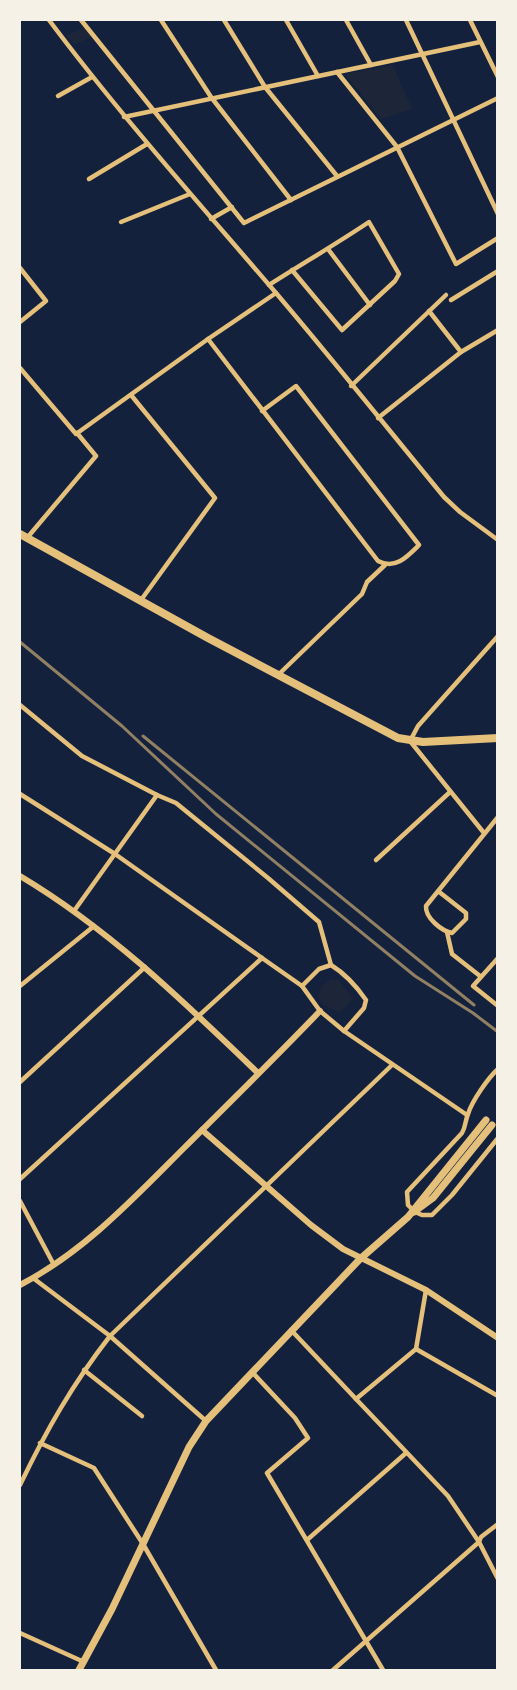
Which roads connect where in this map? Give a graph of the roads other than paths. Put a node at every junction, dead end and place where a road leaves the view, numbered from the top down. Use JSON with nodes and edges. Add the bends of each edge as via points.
{"nodes":[{"id":1,"x":49,"y":20,"type":"edge"},
{"id":2,"x":81,"y":20,"type":"edge"},
{"id":3,"x":161,"y":20,"type":"edge"},
{"id":4,"x":224,"y":20,"type":"edge"},
{"id":5,"x":286,"y":20,"type":"edge"},
{"id":6,"x":345,"y":20,"type":"edge"},
{"id":7,"x":406,"y":20,"type":"edge"},
{"id":8,"x":470,"y":20,"type":"edge"},
{"id":9,"x":480,"y":42,"type":"junction"},
{"id":10,"x":423,"y":54,"type":"junction"},
{"id":11,"x":371,"y":65,"type":"junction"},
{"id":12,"x":336,"y":72,"type":"junction"},
{"id":13,"x":92,"y":76,"type":"junction"},
{"id":14,"x":318,"y":76,"type":"junction"},
{"id":15,"x":498,"y":77,"type":"edge"},
{"id":16,"x":265,"y":87,"type":"junction"},
{"id":17,"x":58,"y":96,"type":"dead end"},
{"id":18,"x":211,"y":97,"type":"junction"},
{"id":19,"x":498,"y":98,"type":"edge"},
{"id":20,"x":154,"y":110,"type":"junction"},
{"id":21,"x":124,"y":117,"type":"junction"},
{"id":22,"x":452,"y":120,"type":"junction"},
{"id":23,"x":147,"y":144,"type":"junction"},
{"id":24,"x":398,"y":147,"type":"junction"},
{"id":25,"x":337,"y":176,"type":"junction"},
{"id":26,"x":89,"y":179,"type":"dead end"},
{"id":27,"x":190,"y":194,"type":"junction"},
{"id":28,"x":291,"y":200,"type":"junction"},
{"id":29,"x":232,"y":207,"type":"junction"},
{"id":30,"x":498,"y":214,"type":"edge"},
{"id":31,"x":211,"y":219,"type":"junction"},
{"id":32,"x":121,"y":222,"type":"dead end"},
{"id":33,"x":498,"y":238,"type":"edge"},
{"id":34,"x":328,"y":249,"type":"junction"},
{"id":35,"x":20,"y":268,"type":"edge"},
{"id":36,"x":292,"y":270,"type":"junction"},
{"id":37,"x":498,"y":271,"type":"edge"},
{"id":38,"x":269,"y":285,"type":"junction"},
{"id":39,"x":276,"y":293,"type":"junction"},
{"id":40,"x":446,"y":295,"type":"dead end"},
{"id":41,"x":450,"y":300,"type":"dead end"},
{"id":42,"x":370,"y":305,"type":"junction"},
{"id":43,"x":429,"y":310,"type":"junction"},
{"id":44,"x":20,"y":322,"type":"edge"},
{"id":45,"x":498,"y":330,"type":"edge"},
{"id":46,"x":208,"y":339,"type":"junction"},
{"id":47,"x":460,"y":352,"type":"junction"},
{"id":48,"x":20,"y":368,"type":"edge"},
{"id":49,"x":351,"y":386,"type":"junction"},
{"id":50,"x":131,"y":395,"type":"junction"},
{"id":51,"x":262,"y":411,"type":"junction"},
{"id":52,"x":378,"y":418,"type":"junction"},
{"id":53,"x":77,"y":434,"type":"junction"},
{"id":54,"x":23,"y":536,"type":"edge"},
{"id":55,"x":498,"y":540,"type":"edge"},
{"id":56,"x":385,"y":565,"type":"junction"},
{"id":57,"x":141,"y":600,"type":"junction"},
{"id":58,"x":498,"y":636,"type":"edge"},
{"id":59,"x":278,"y":675,"type":"junction"},
{"id":60,"x":20,"y":705,"type":"edge"},
{"id":61,"x":498,"y":738,"type":"edge"},
{"id":62,"x":410,"y":741,"type":"junction"},
{"id":63,"x":450,"y":792,"type":"junction"},
{"id":64,"x":20,"y":794,"type":"edge"},
{"id":65,"x":157,"y":795,"type":"junction"},
{"id":66,"x":498,"y":817,"type":"edge"},
{"id":67,"x":484,"y":833,"type":"junction"},
{"id":68,"x":115,"y":854,"type":"junction"},
{"id":69,"x":376,"y":860,"type":"dead end"},
{"id":70,"x":20,"y":876,"type":"edge"},
{"id":71,"x":438,"y":891,"type":"junction"},
{"id":72,"x":74,"y":911,"type":"junction"},
{"id":73,"x":94,"y":926,"type":"junction"},
{"id":74,"x":447,"y":932,"type":"junction"},
{"id":75,"x":262,"y":958,"type":"junction"},
{"id":76,"x":498,"y":958,"type":"edge"},
{"id":77,"x":331,"y":965,"type":"junction"},
{"id":78,"x":145,"y":967,"type":"junction"},
{"id":79,"x":480,"y":976,"type":"junction"},
{"id":80,"x":20,"y":986,"type":"edge"},
{"id":81,"x":302,"y":986,"type":"junction"},
{"id":82,"x":498,"y":1006,"type":"edge"},
{"id":83,"x":320,"y":1011,"type":"junction"},
{"id":84,"x":199,"y":1015,"type":"junction"},
{"id":85,"x":344,"y":1031,"type":"junction"},
{"id":86,"x":392,"y":1065,"type":"junction"},
{"id":87,"x":498,"y":1069,"type":"edge"},
{"id":88,"x":258,"y":1072,"type":"junction"},
{"id":89,"x":20,"y":1082,"type":"edge"},
{"id":90,"x":467,"y":1115,"type":"junction"},
{"id":91,"x":489,"y":1122,"type":"dead end"},
{"id":92,"x":202,"y":1130,"type":"junction"},
{"id":93,"x":498,"y":1138,"type":"edge"},
{"id":94,"x":20,"y":1179,"type":"edge"},
{"id":95,"x":266,"y":1185,"type":"junction"},
{"id":96,"x":20,"y":1201,"type":"edge"},
{"id":97,"x":412,"y":1213,"type":"junction"},
{"id":98,"x":360,"y":1259,"type":"junction"},
{"id":99,"x":54,"y":1264,"type":"junction"},
{"id":100,"x":33,"y":1278,"type":"junction"},
{"id":101,"x":20,"y":1285,"type":"edge"},
{"id":102,"x":426,"y":1290,"type":"junction"},
{"id":103,"x":291,"y":1330,"type":"junction"},
{"id":104,"x":110,"y":1336,"type":"junction"},
{"id":105,"x":498,"y":1338,"type":"edge"},
{"id":106,"x":416,"y":1349,"type":"junction"},
{"id":107,"x":84,"y":1370,"type":"junction"},
{"id":108,"x":252,"y":1372,"type":"junction"},
{"id":109,"x":498,"y":1396,"type":"edge"},
{"id":110,"x":356,"y":1399,"type":"junction"},
{"id":111,"x":142,"y":1416,"type":"dead end"},
{"id":112,"x":206,"y":1421,"type":"junction"},
{"id":113,"x":40,"y":1443,"type":"junction"},
{"id":114,"x":406,"y":1453,"type":"junction"},
{"id":115,"x":20,"y":1485,"type":"edge"},
{"id":116,"x":498,"y":1524,"type":"edge"},
{"id":117,"x":306,"y":1540,"type":"junction"},
{"id":118,"x":479,"y":1542,"type":"junction"},
{"id":119,"x":143,"y":1544,"type":"junction"},
{"id":120,"x":498,"y":1579,"type":"edge"},
{"id":121,"x":20,"y":1633,"type":"edge"},
{"id":122,"x":366,"y":1641,"type":"junction"},
{"id":123,"x":84,"y":1662,"type":"junction"},
{"id":124,"x":79,"y":1671,"type":"edge"},
{"id":125,"x":216,"y":1671,"type":"edge"},
{"id":126,"x":333,"y":1671,"type":"edge"},
{"id":127,"x":383,"y":1671,"type":"edge"}],
"edges":[{"from":1,"to":13,"type":"street"},
{"from":2,"to":20,"type":"street"},
{"from":3,"to":18,"type":"street"},
{"from":4,"to":16,"type":"street"},
{"from":5,"to":14,"type":"street"},
{"from":6,"to":11,"type":"street"},
{"from":7,"to":10,"type":"street"},
{"from":8,"to":9,"type":"street"},
{"from":9,"to":10,"type":"street"},
{"from":9,"to":15,"type":"street"},
{"from":10,"to":11,"type":"street"},
{"from":10,"to":22,"type":"street"},
{"from":11,"to":12,"type":"street"},
{"from":12,"to":14,"type":"street"},
{"from":12,"to":24,"type":"street"},
{"from":13,"to":17,"type":"street"},
{"from":13,"to":21,"type":"street"},
{"from":14,"to":16,"type":"street"},
{"from":16,"to":18,"type":"street"},
{"from":16,"to":25,"type":"street"},
{"from":18,"to":20,"type":"street"},
{"from":18,"to":28,"type":"street"},
{"from":19,"to":22,"type":"street"},
{"from":20,"to":21,"type":"street"},
{"from":20,"to":29,"type":"street"},
{"from":21,"to":23,"type":"street"},
{"from":22,"to":24,"type":"street"},
{"from":22,"to":30,"type":"street"},
{"from":23,"to":26,"type":"street"},
{"from":23,"to":27,"type":"street"},
{"from":24,"to":25,"type":"street"},
{"from":24,"to":33,"type":"street","via":[[456,264]]},
{"from":25,"to":28,"type":"street"},
{"from":27,"to":31,"type":"street"},
{"from":27,"to":32,"type":"street"},
{"from":28,"to":29,"type":"street","via":[[244,223]]},
{"from":29,"to":31,"type":"street"},
{"from":31,"to":38,"type":"street"},
{"from":34,"to":36,"type":"street"},
{"from":34,"to":42,"type":"street"},
{"from":34,"to":42,"type":"street","via":[[369,222],[399,274]]},
{"from":35,"to":44,"type":"street","via":[[46,301]]},
{"from":36,"to":38,"type":"street"},
{"from":36,"to":42,"type":"street","via":[[342,330]]},
{"from":37,"to":41,"type":"street"},
{"from":38,"to":39,"type":"street"},
{"from":39,"to":46,"type":"street"},
{"from":39,"to":49,"type":"street"},
{"from":40,"to":43,"type":"street"},
{"from":43,"to":47,"type":"street"},
{"from":43,"to":49,"type":"street"},
{"from":45,"to":47,"type":"street"},
{"from":46,"to":50,"type":"street"},
{"from":46,"to":51,"type":"street"},
{"from":47,"to":52,"type":"street"},
{"from":48,"to":53,"type":"street"},
{"from":49,"to":52,"type":"street"},
{"from":50,"to":53,"type":"street"},
{"from":50,"to":57,"type":"street","via":[[215,498]]},
{"from":51,"to":56,"type":"street"},
{"from":51,"to":56,"type":"street","via":[[296,386],[301,390],[419,545],[397,563]]},
{"from":52,"to":55,"type":"street","via":[[444,497]]},
{"from":53,"to":54,"type":"street","via":[[96,456]]},
{"from":54,"to":57,"type":"main road"},
{"from":56,"to":59,"type":"street","via":[[367,582],[362,594]]},
{"from":57,"to":59,"type":"main road"},
{"from":58,"to":62,"type":"street","via":[[418,726]]},
{"from":59,"to":62,"type":"main road","via":[[388,734]]},
{"from":60,"to":65,"type":"street","via":[[82,756]]},
{"from":61,"to":62,"type":"main road"},
{"from":62,"to":63,"type":"street"},
{"from":63,"to":67,"type":"street"},
{"from":63,"to":69,"type":"street"},
{"from":64,"to":68,"type":"street"},
{"from":65,"to":68,"type":"street"},
{"from":65,"to":77,"type":"street","via":[[176,803],[319,922]]},
{"from":66,"to":67,"type":"street"},
{"from":67,"to":71,"type":"street"},
{"from":68,"to":72,"type":"street"},
{"from":68,"to":75,"type":"street"},
{"from":70,"to":72,"type":"street"},
{"from":71,"to":74,"type":"street","via":[[426,909],[429,917]]},
{"from":71,"to":74,"type":"street","via":[[467,916],[456,932]]},
{"from":72,"to":73,"type":"street"},
{"from":73,"to":78,"type":"street"},
{"from":73,"to":80,"type":"street"},
{"from":74,"to":79,"type":"street","via":[[452,954]]},
{"from":75,"to":81,"type":"street"},
{"from":75,"to":84,"type":"street"},
{"from":76,"to":79,"type":"street"},
{"from":77,"to":81,"type":"street","via":[[319,969]]},
{"from":77,"to":85,"type":"street","via":[[366,1000]]},
{"from":78,"to":84,"type":"street"},
{"from":78,"to":89,"type":"street"},
{"from":79,"to":82,"type":"street","via":[[473,986]]},
{"from":81,"to":83,"type":"street"},
{"from":83,"to":85,"type":"street"},
{"from":83,"to":88,"type":"street"},
{"from":84,"to":88,"type":"street"},
{"from":84,"to":94,"type":"street"},
{"from":85,"to":86,"type":"street"},
{"from":86,"to":90,"type":"street"},
{"from":86,"to":95,"type":"street"},
{"from":87,"to":90,"type":"street"},
{"from":88,"to":92,"type":"street"},
{"from":90,"to":97,"type":"street","via":[[462,1133],[407,1192]]},
{"from":91,"to":97,"type":"main road","via":[[440,1191]]},
{"from":92,"to":95,"type":"street"},
{"from":92,"to":99,"type":"street","via":[[90,1239]]},
{"from":93,"to":97,"type":"street","via":[[432,1215]]},
{"from":95,"to":98,"type":"street","via":[[311,1225]]},
{"from":95,"to":104,"type":"street"},
{"from":96,"to":99,"type":"street"},
{"from":97,"to":98,"type":"main road"},
{"from":98,"to":102,"type":"street"},
{"from":98,"to":103,"type":"main road"},
{"from":99,"to":100,"type":"street"},
{"from":100,"to":101,"type":"street"},
{"from":100,"to":104,"type":"street"},
{"from":102,"to":105,"type":"street"},
{"from":102,"to":106,"type":"street"},
{"from":103,"to":108,"type":"main road"},
{"from":103,"to":110,"type":"street"},
{"from":104,"to":107,"type":"street"},
{"from":104,"to":112,"type":"street"},
{"from":106,"to":109,"type":"street"},
{"from":106,"to":110,"type":"street"},
{"from":107,"to":111,"type":"street"},
{"from":107,"to":113,"type":"street"},
{"from":108,"to":112,"type":"main road"},
{"from":108,"to":117,"type":"street","via":[[295,1418],[308,1438],[267,1473]]},
{"from":110,"to":114,"type":"street"},
{"from":112,"to":119,"type":"main road","via":[[189,1447]]},
{"from":113,"to":115,"type":"street"},
{"from":113,"to":119,"type":"street","via":[[94,1468]]},
{"from":114,"to":117,"type":"street"},
{"from":114,"to":118,"type":"street","via":[[448,1496]]},
{"from":116,"to":118,"type":"street"},
{"from":117,"to":122,"type":"street"},
{"from":118,"to":120,"type":"street"},
{"from":118,"to":122,"type":"street"},
{"from":119,"to":123,"type":"main road"},
{"from":119,"to":125,"type":"street"},
{"from":121,"to":123,"type":"street"},
{"from":122,"to":126,"type":"street"},
{"from":122,"to":127,"type":"street"},
{"from":123,"to":124,"type":"main road"}]}
